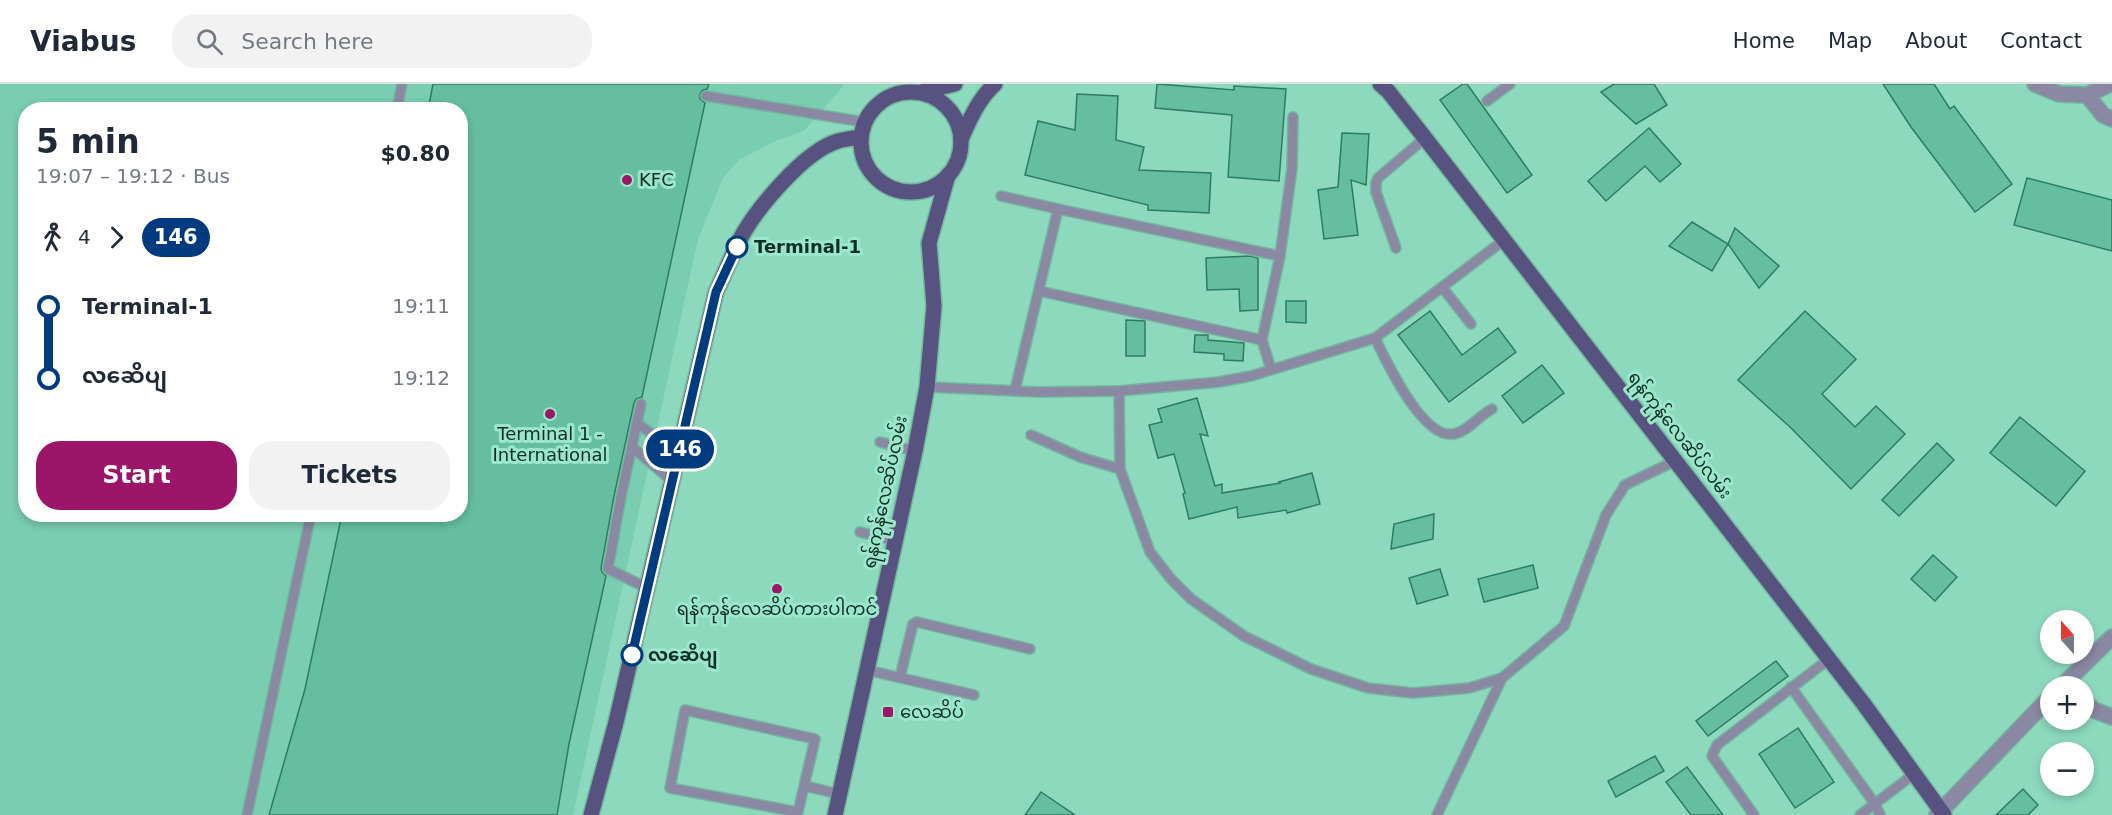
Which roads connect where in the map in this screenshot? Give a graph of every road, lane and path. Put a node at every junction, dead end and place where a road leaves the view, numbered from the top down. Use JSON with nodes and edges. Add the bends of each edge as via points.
{"nodes":[{"id":1,"x":402,"y":84,"type":"edge"},
{"id":2,"x":955,"y":84,"type":"edge"},
{"id":3,"x":996,"y":84,"type":"edge"},
{"id":4,"x":1380,"y":84,"type":"edge"},
{"id":5,"x":1510,"y":84,"type":"edge"},
{"id":6,"x":2035,"y":84,"type":"edge"},
{"id":7,"x":2110,"y":84,"type":"edge"},
{"id":8,"x":921,"y":93,"type":"junction"},
{"id":9,"x":2087,"y":95,"type":"junction"},
{"id":10,"x":706,"y":96,"type":"dead end"},
{"id":11,"x":1487,"y":101,"type":"dead end"},
{"id":12,"x":399,"y":102,"type":"edge"},
{"id":13,"x":1293,"y":117,"type":"dead end"},
{"id":14,"x":2112,"y":119,"type":"edge"},
{"id":15,"x":864,"y":122,"type":"junction"},
{"id":16,"x":860,"y":137,"type":"junction"},
{"id":17,"x":1425,"y":138,"type":"junction"},
{"id":18,"x":961,"y":139,"type":"junction"},
{"id":19,"x":948,"y":175,"type":"junction"},
{"id":20,"x":1001,"y":196,"type":"dead end"},
{"id":21,"x":1058,"y":210,"type":"junction"},
{"id":22,"x":1504,"y":240,"type":"junction"},
{"id":23,"x":1396,"y":248,"type":"dead end"},
{"id":24,"x":1280,"y":256,"type":"junction"},
{"id":25,"x":1442,"y":287,"type":"junction"},
{"id":26,"x":1039,"y":291,"type":"junction"},
{"id":27,"x":1472,"y":324,"type":"dead end"},
{"id":28,"x":1375,"y":338,"type":"junction"},
{"id":29,"x":1263,"y":340,"type":"junction"},
{"id":30,"x":1271,"y":369,"type":"junction"},
{"id":31,"x":927,"y":387,"type":"junction"},
{"id":32,"x":1015,"y":390,"type":"junction"},
{"id":33,"x":1119,"y":391,"type":"junction"},
{"id":34,"x":641,"y":404,"type":"dead end"},
{"id":35,"x":1492,"y":409,"type":"dead end"},
{"id":36,"x":637,"y":423,"type":"junction"},
{"id":37,"x":1031,"y":435,"type":"dead end"},
{"id":38,"x":880,"y":442,"type":"dead end"},
{"id":39,"x":632,"y":447,"type":"junction"},
{"id":40,"x":915,"y":451,"type":"junction"},
{"id":41,"x":679,"y":454,"type":"junction"},
{"id":42,"x":1675,"y":461,"type":"junction"},
{"id":43,"x":1120,"y":469,"type":"junction"},
{"id":44,"x":672,"y":481,"type":"junction"},
{"id":45,"x":309,"y":522,"type":"edge"},
{"id":46,"x":860,"y":532,"type":"dead end"},
{"id":47,"x":895,"y":541,"type":"junction"},
{"id":48,"x":647,"y":588,"type":"junction"},
{"id":49,"x":2112,"y":637,"type":"edge"},
{"id":50,"x":1030,"y":649,"type":"dead end"},
{"id":51,"x":1828,"y":659,"type":"junction"},
{"id":52,"x":867,"y":670,"type":"junction"},
{"id":53,"x":2073,"y":676,"type":"edge"},
{"id":54,"x":900,"y":677,"type":"junction"},
{"id":55,"x":1502,"y":678,"type":"junction"},
{"id":56,"x":1791,"y":687,"type":"junction"},
{"id":57,"x":974,"y":694,"type":"dead end"},
{"id":58,"x":2040,"y":709,"type":"edge"},
{"id":59,"x":2094,"y":710,"type":"edge"},
{"id":60,"x":2112,"y":717,"type":"edge"},
{"id":61,"x":1914,"y":774,"type":"junction"},
{"id":62,"x":805,"y":786,"type":"junction"},
{"id":63,"x":839,"y":794,"type":"junction"},
{"id":64,"x":1875,"y":804,"type":"junction"},
{"id":65,"x":1940,"y":814,"type":"edge"},
{"id":66,"x":247,"y":815,"type":"edge"},
{"id":67,"x":591,"y":815,"type":"edge"},
{"id":68,"x":835,"y":815,"type":"edge"},
{"id":69,"x":1437,"y":815,"type":"edge"},
{"id":70,"x":1754,"y":815,"type":"edge"},
{"id":71,"x":1860,"y":815,"type":"edge"},
{"id":72,"x":1880,"y":815,"type":"edge"}],
"edges":[{"from":1,"to":12,"type":"lane"},
{"from":2,"to":8,"type":"main road"},
{"from":3,"to":18,"type":"main road","via":[[987,91]]},
{"from":4,"to":17,"type":"main road","name":"ရန်ကုန်လေဆိပ်လမ်း"},
{"from":5,"to":11,"type":"lane"},
{"from":6,"to":9,"type":"street","via":[[2059,94]]},
{"from":7,"to":9,"type":"street"},
{"from":8,"to":15,"type":"main road","via":[[887,97]]},
{"from":8,"to":18,"type":"main road","via":[[936,98],[949,109],[958,123]]},
{"from":9,"to":14,"type":"street","via":[[2103,115]]},
{"from":10,"to":15,"type":"lane"},
{"from":13,"to":24,"type":"lane","via":[[1293,168]]},
{"from":15,"to":16,"type":"main road"},
{"from":16,"to":19,"type":"main road","via":[[867,167],[891,188],[906,192],[922,190]]},
{"from":16,"to":41,"type":"main road","via":[[836,141],[816,152],[787,177],[740,239],[716,292]]},
{"from":17,"to":22,"type":"main road","name":"ရန်ကုန်လေဆိပ်လမ်း"},
{"from":17,"to":23,"type":"lane","via":[[1376,183]]},
{"from":18,"to":19,"type":"main road","via":[[956,164]]},
{"from":19,"to":31,"type":"main road","name":"ရန်ကုန်လေဆိပ်လမ်း","via":[[930,243],[934,306]]},
{"from":20,"to":21,"type":"lane"},
{"from":21,"to":24,"type":"lane"},
{"from":21,"to":26,"type":"lane"},
{"from":22,"to":25,"type":"lane"},
{"from":22,"to":42,"type":"main road","name":"ရန်ကုန်လေဆိပ်လမ်း"},
{"from":24,"to":29,"type":"lane"},
{"from":25,"to":27,"type":"lane"},
{"from":25,"to":28,"type":"lane"},
{"from":26,"to":29,"type":"lane"},
{"from":26,"to":32,"type":"lane"},
{"from":28,"to":30,"type":"lane"},
{"from":28,"to":35,"type":"lane","via":[[1388,366],[1426,423],[1437,431],[1450,435],[1463,431]]},
{"from":29,"to":30,"type":"lane"},
{"from":30,"to":33,"type":"lane","via":[[1219,382]]},
{"from":31,"to":32,"type":"lane"},
{"from":31,"to":40,"type":"main road","name":"ရန်ကုန်လေဆိပ်လမ်း"},
{"from":32,"to":33,"type":"lane"},
{"from":33,"to":43,"type":"lane"},
{"from":34,"to":36,"type":"lane"},
{"from":36,"to":39,"type":"lane"},
{"from":36,"to":41,"type":"lane"},
{"from":37,"to":43,"type":"lane","via":[[1080,457]]},
{"from":38,"to":40,"type":"lane"},
{"from":39,"to":44,"type":"lane"},
{"from":39,"to":48,"type":"lane","via":[[608,568]]},
{"from":40,"to":47,"type":"main road","name":"ရန်ကုန်လေဆိပ်လမ်း"},
{"from":41,"to":44,"type":"main road"},
{"from":42,"to":51,"type":"main road","name":"ရန်ကုန်လေဆိပ်လမ်း"},
{"from":42,"to":55,"type":"lane","via":[[1625,485],[1606,515],[1564,626]]},
{"from":43,"to":55,"type":"lane","via":[[1150,552],[1191,599],[1244,636],[1311,669],[1368,688],[1413,693],[1469,688]]},
{"from":44,"to":48,"type":"main road"},
{"from":45,"to":66,"type":"lane"},
{"from":46,"to":47,"type":"lane"},
{"from":47,"to":52,"type":"main road","name":"ရန်ကုန်လေဆိပ်လမ်း"},
{"from":48,"to":67,"type":"main road"},
{"from":49,"to":53,"type":"street"},
{"from":50,"to":54,"type":"lane","via":[[917,622],[913,624]]},
{"from":51,"to":56,"type":"lane"},
{"from":51,"to":61,"type":"main road","name":"ရန်ကုန်လေဆိပ်လမ်း"},
{"from":52,"to":54,"type":"lane"},
{"from":52,"to":63,"type":"main road","name":"ရန်ကုန်လေဆိပ်လမ်း"},
{"from":54,"to":57,"type":"lane"},
{"from":55,"to":69,"type":"lane"},
{"from":56,"to":64,"type":"lane"},
{"from":56,"to":70,"type":"lane","via":[[1717,745],[1712,756]]},
{"from":58,"to":65,"type":"street"},
{"from":59,"to":60,"type":"street"},
{"from":61,"to":64,"type":"lane"},
{"from":61,"to":65,"type":"main road","name":"ရန်ကုန်လေဆိပ်လမ်း"},
{"from":62,"to":62,"type":"lane","via":[[798,812],[670,788],[685,710],[814,739]]},
{"from":62,"to":63,"type":"lane"},
{"from":63,"to":68,"type":"main road","name":"ရန်ကုန်လေဆိပ်လမ်း"},
{"from":64,"to":71,"type":"lane"},
{"from":64,"to":72,"type":"lane"}]}
